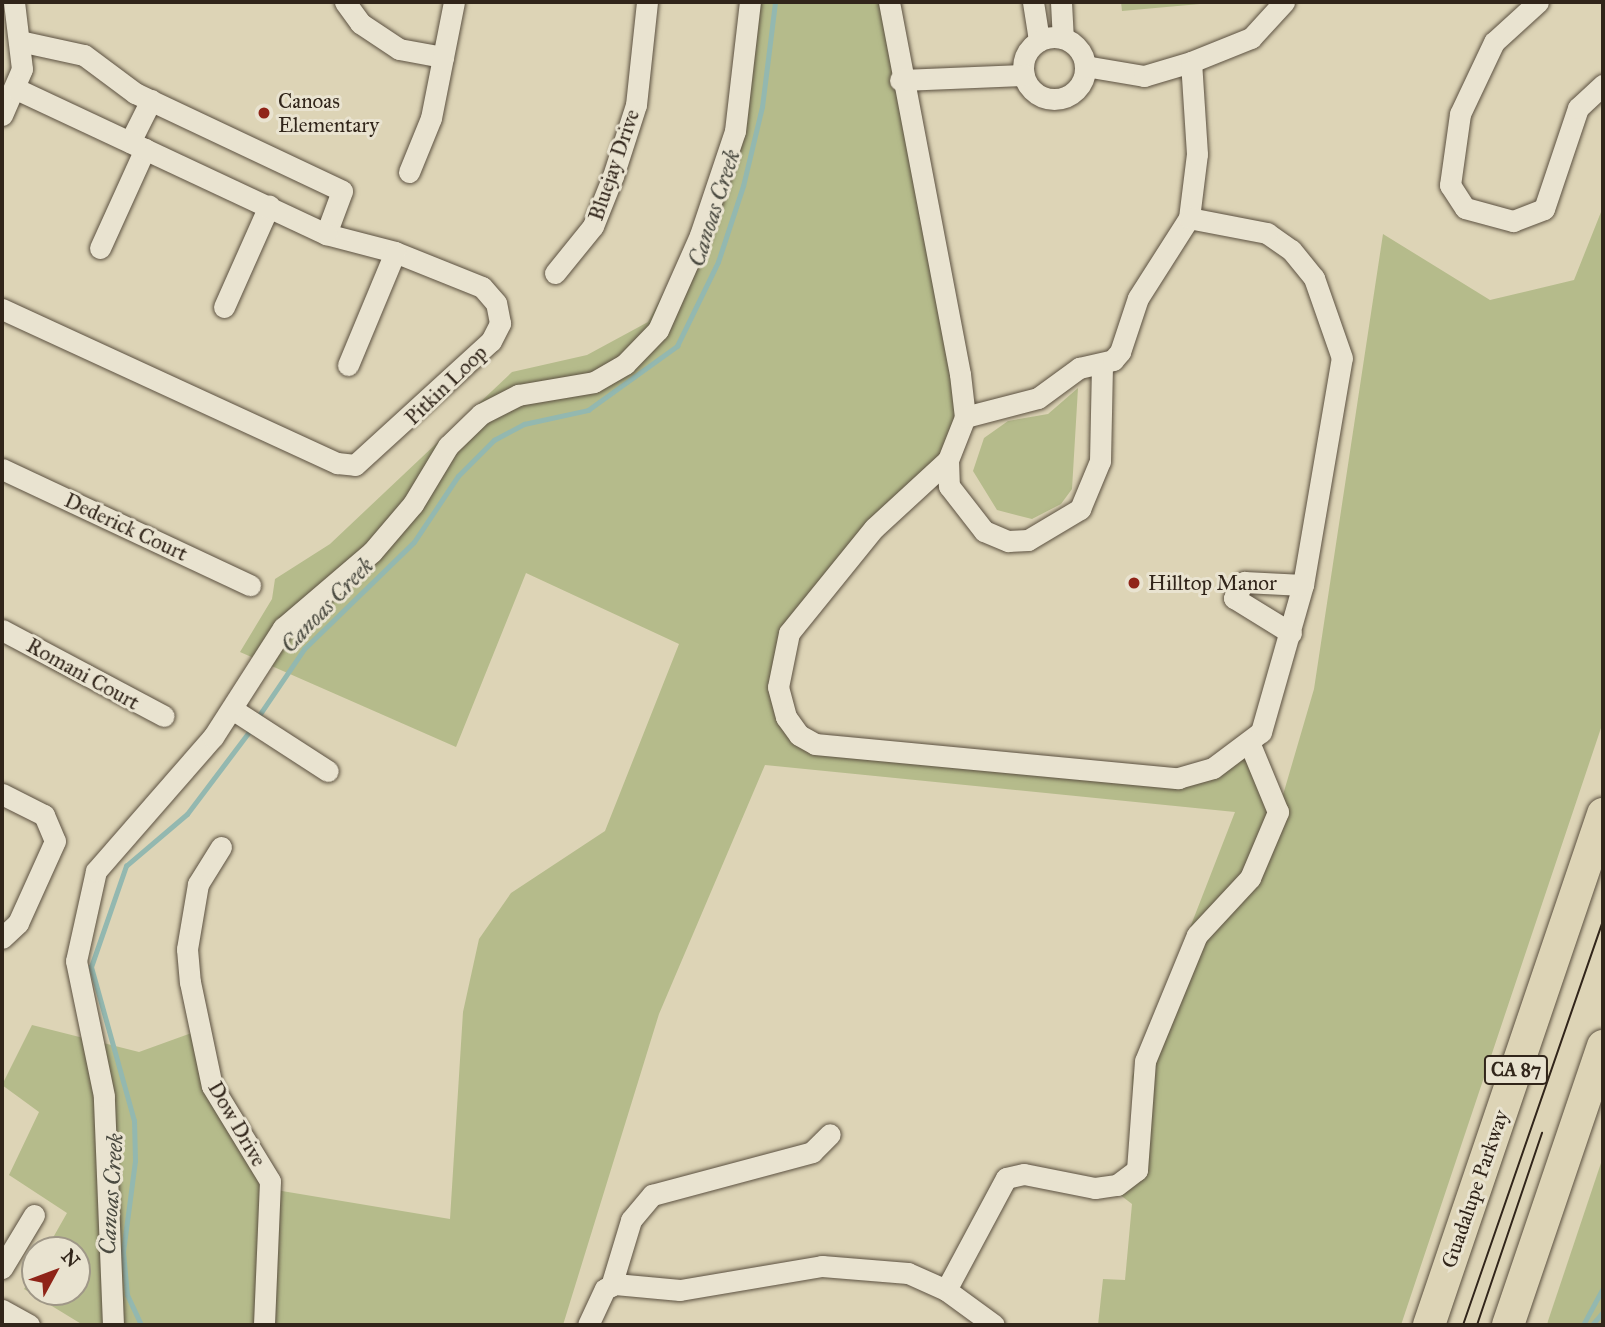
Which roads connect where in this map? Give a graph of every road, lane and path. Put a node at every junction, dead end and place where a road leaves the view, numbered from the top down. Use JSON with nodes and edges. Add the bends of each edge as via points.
{"nodes":[{"id":1,"x":14,"y":2,"type":"edge"},
{"id":2,"x":345,"y":2,"type":"edge"},
{"id":3,"x":454,"y":2,"type":"edge"},
{"id":4,"x":647,"y":2,"type":"edge"},
{"id":5,"x":750,"y":2,"type":"edge"},
{"id":6,"x":889,"y":2,"type":"edge"},
{"id":7,"x":1033,"y":2,"type":"edge"},
{"id":8,"x":1061,"y":2,"type":"edge"},
{"id":9,"x":1284,"y":2,"type":"edge"},
{"id":10,"x":1538,"y":2,"type":"edge"},
{"id":11,"x":1063,"y":38,"type":"junction"},
{"id":12,"x":1039,"y":41,"type":"junction"},
{"id":13,"x":23,"y":42,"type":"junction"},
{"id":14,"x":443,"y":57,"type":"junction"},
{"id":15,"x":1191,"y":62,"type":"junction"},
{"id":16,"x":1085,"y":66,"type":"junction"},
{"id":17,"x":1024,"y":75,"type":"junction"},
{"id":18,"x":900,"y":79,"type":"junction"},
{"id":19,"x":1603,"y":85,"type":"edge"},
{"id":20,"x":151,"y":100,"type":"junction"},
{"id":21,"x":6,"y":103,"type":"edge"},
{"id":22,"x":138,"y":146,"type":"junction"},
{"id":23,"x":414,"y":163,"type":"dead end"},
{"id":24,"x":269,"y":206,"type":"junction"},
{"id":25,"x":1189,"y":219,"type":"junction"},
{"id":26,"x":326,"y":234,"type":"junction"},
{"id":27,"x":100,"y":248,"type":"dead end"},
{"id":28,"x":395,"y":252,"type":"junction"},
{"id":29,"x":555,"y":273,"type":"dead end"},
{"id":30,"x":224,"y":307,"type":"dead end"},
{"id":31,"x":2,"y":309,"type":"edge"},
{"id":32,"x":1102,"y":364,"type":"junction"},
{"id":33,"x":348,"y":365,"type":"dead end"},
{"id":34,"x":965,"y":417,"type":"junction"},
{"id":35,"x":948,"y":460,"type":"junction"},
{"id":36,"x":2,"y":469,"type":"edge"},
{"id":37,"x":250,"y":585,"type":"dead end"},
{"id":38,"x":1303,"y":585,"type":"junction"},
{"id":39,"x":2,"y":630,"type":"edge"},
{"id":40,"x":1291,"y":633,"type":"junction"},
{"id":41,"x":234,"y":711,"type":"junction"},
{"id":42,"x":164,"y":716,"type":"dead end"},
{"id":43,"x":1249,"y":742,"type":"junction"},
{"id":44,"x":328,"y":771,"type":"dead end"},
{"id":45,"x":2,"y":794,"type":"edge"},
{"id":46,"x":1603,"y":814,"type":"edge"},
{"id":47,"x":221,"y":847,"type":"dead end"},
{"id":48,"x":2,"y":938,"type":"edge"},
{"id":49,"x":1603,"y":1046,"type":"edge"},
{"id":50,"x":830,"y":1134,"type":"dead end"},
{"id":51,"x":34,"y":1215,"type":"dead end"},
{"id":52,"x":2,"y":1268,"type":"edge"},
{"id":53,"x":608,"y":1287,"type":"junction"},
{"id":54,"x":946,"y":1290,"type":"junction"},
{"id":55,"x":2,"y":1310,"type":"edge"},
{"id":56,"x":29,"y":1325,"type":"edge"},
{"id":57,"x":113,"y":1325,"type":"edge"},
{"id":58,"x":264,"y":1325,"type":"edge"},
{"id":59,"x":588,"y":1325,"type":"edge"},
{"id":60,"x":994,"y":1325,"type":"edge"},
{"id":61,"x":1429,"y":1325,"type":"edge"},
{"id":62,"x":1508,"y":1325,"type":"edge"}],
"edges":[{"from":1,"to":13,"type":"street"},
{"from":2,"to":14,"type":"street","via":[[360,23],[399,49]]},
{"from":3,"to":14,"type":"street"},
{"from":4,"to":29,"type":"street","name":"Bluejay Drive","via":[[636,105],[613,176],[593,226]]},
{"from":5,"to":41,"type":"street","via":[[735,131],[701,235],[658,330],[625,364],[594,382],[518,395],[481,414],[448,446],[413,504],[372,552],[283,628]]},
{"from":6,"to":18,"type":"street"},
{"from":7,"to":12,"type":"street"},
{"from":8,"to":11,"type":"street"},
{"from":9,"to":15,"type":"street","via":[[1251,38]]},
{"from":10,"to":19,"type":"street","via":[[1494,42],[1460,114],[1450,186],[1465,208],[1513,221],[1544,209],[1578,108]]},
{"from":11,"to":12,"type":"street"},
{"from":11,"to":16,"type":"street","via":[[1080,52]]},
{"from":12,"to":17,"type":"street","via":[[1026,55]]},
{"from":13,"to":20,"type":"street","via":[[84,55]]},
{"from":13,"to":21,"type":"street"},
{"from":14,"to":23,"type":"street"},
{"from":15,"to":16,"type":"street","via":[[1144,76]]},
{"from":15,"to":25,"type":"street","via":[[1197,154]]},
{"from":16,"to":17,"type":"street","via":[[1076,89],[1054,99],[1033,91]]},
{"from":17,"to":18,"type":"street"},
{"from":18,"to":34,"type":"street"},
{"from":20,"to":22,"type":"street"},
{"from":20,"to":26,"type":"street","via":[[342,191]]},
{"from":21,"to":22,"type":"street","name":"Pitkin Loop"},
{"from":22,"to":24,"type":"street","name":"Pitkin Loop"},
{"from":22,"to":27,"type":"street"},
{"from":24,"to":26,"type":"street","name":"Pitkin Loop"},
{"from":24,"to":30,"type":"street"},
{"from":25,"to":32,"type":"street","via":[[1138,298],[1119,352]]},
{"from":25,"to":38,"type":"street","via":[[1267,233],[1314,278],[1332,317],[1342,358]]},
{"from":26,"to":28,"type":"street","name":"Pitkin Loop"},
{"from":28,"to":31,"type":"street","name":"Pitkin Loop","via":[[482,288],[496,303],[500,323],[491,341],[355,465],[337,463]]},
{"from":28,"to":33,"type":"street"},
{"from":32,"to":34,"type":"street","via":[[1079,368],[1038,398]]},
{"from":32,"to":35,"type":"street","via":[[1102,434],[1094,487],[1056,527],[1008,541],[984,531],[949,486]]},
{"from":34,"to":35,"type":"street"},
{"from":35,"to":43,"type":"street","via":[[874,528],[789,633],[778,687],[786,717],[799,735],[815,744],[1178,778],[1204,773]]},
{"from":36,"to":37,"type":"street","name":"Dederick Court"},
{"from":38,"to":40,"type":"street"},
{"from":38,"to":40,"type":"street","via":[[1244,582],[1234,598]]},
{"from":39,"to":42,"type":"street","name":"Romani Court"},
{"from":40,"to":43,"type":"street","via":[[1269,721]]},
{"from":41,"to":44,"type":"street"},
{"from":41,"to":57,"type":"street","via":[[162,803],[96,871],[76,961],[104,1096]]},
{"from":43,"to":54,"type":"street","via":[[1278,812],[1267,847],[1239,895],[1197,935],[1145,1061],[1142,1161],[1117,1185],[1069,1187],[1024,1174],[1006,1178]]},
{"from":45,"to":48,"type":"street","via":[[44,815],[55,841],[19,923]]},
{"from":46,"to":61,"type":"highway","name":"Guadalupe Parkway","number":"CA 87"},
{"from":47,"to":58,"type":"street","name":"Dow Drive","via":[[198,884],[187,949],[212,1086],[270,1181]]},
{"from":49,"to":62,"type":"highway"},
{"from":50,"to":53,"type":"street","via":[[812,1152],[652,1195],[631,1220]]},
{"from":51,"to":52,"type":"street"},
{"from":53,"to":54,"type":"street","via":[[680,1290],[834,1266],[908,1273]]},
{"from":53,"to":59,"type":"street"},
{"from":54,"to":60,"type":"street"},
{"from":55,"to":56,"type":"street"}]}
